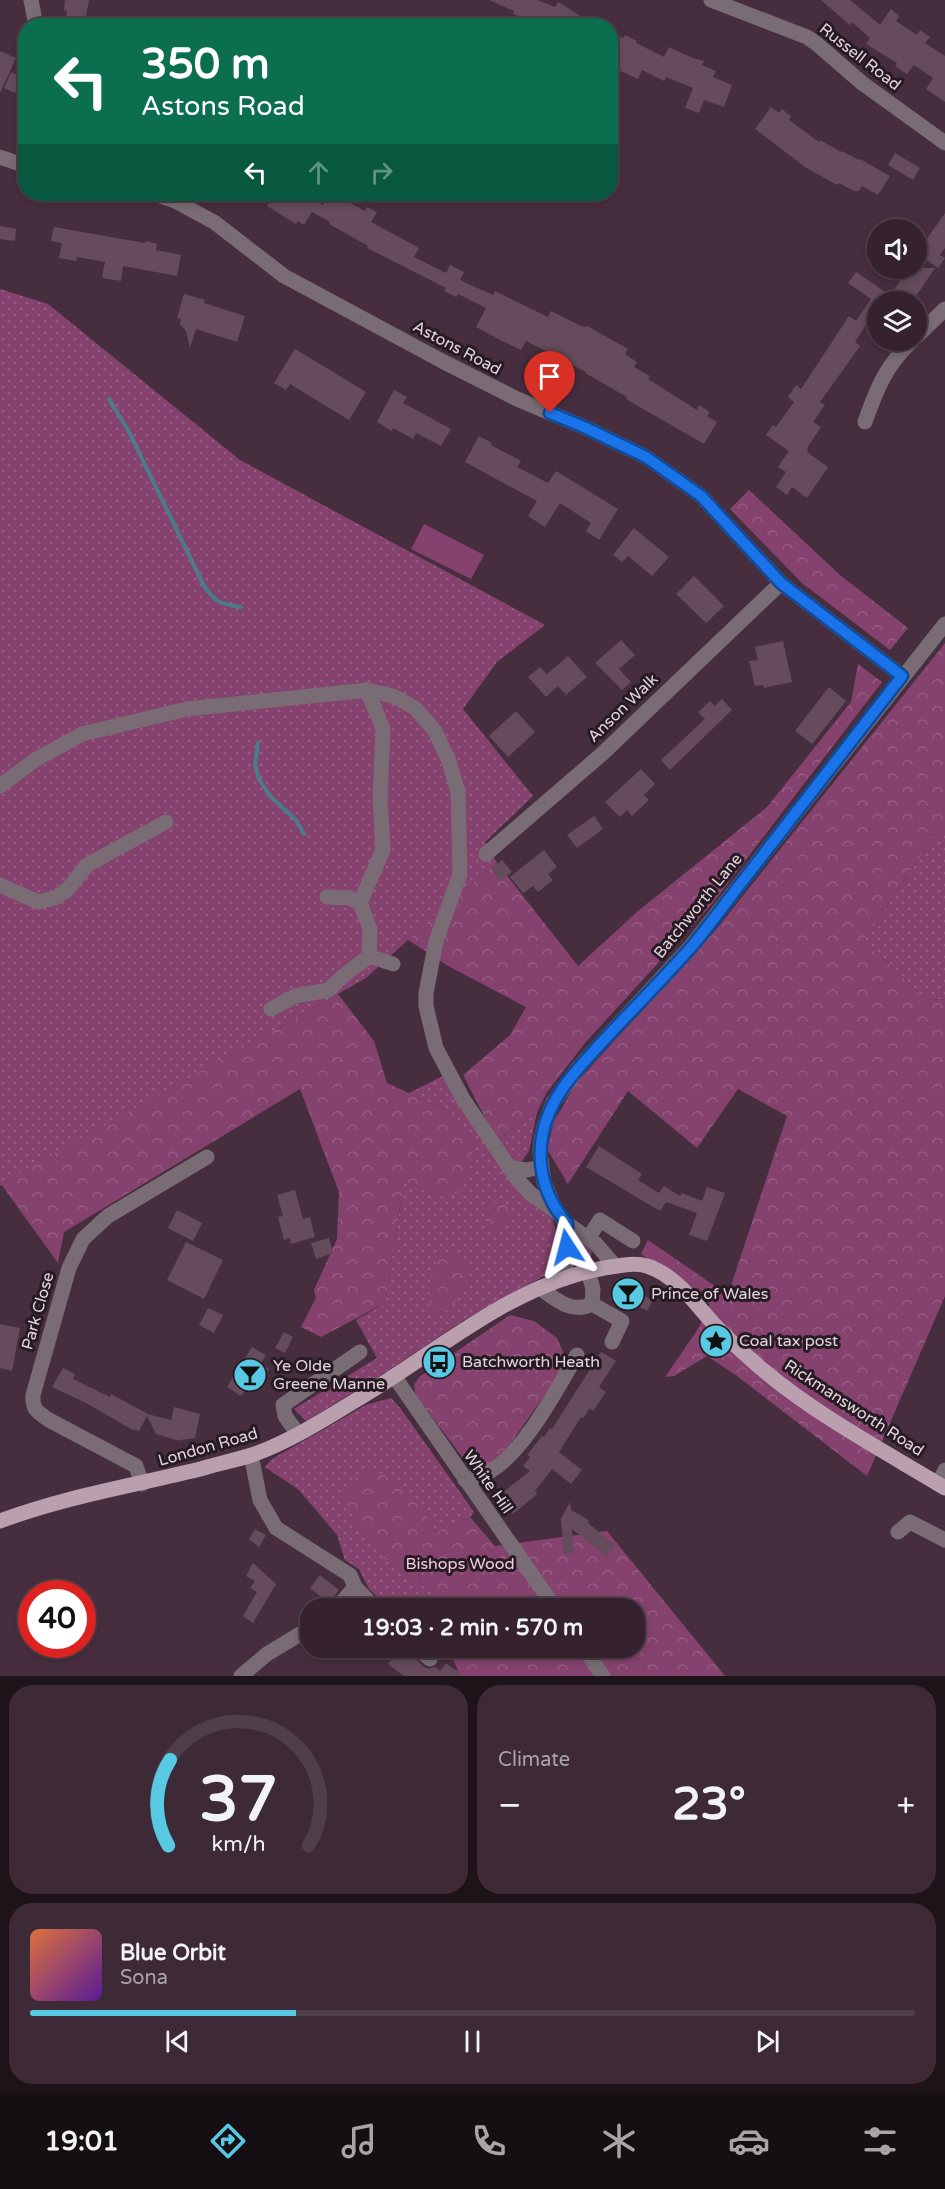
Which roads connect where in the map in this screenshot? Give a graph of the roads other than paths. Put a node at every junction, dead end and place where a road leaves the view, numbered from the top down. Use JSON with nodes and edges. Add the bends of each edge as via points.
{"nodes":[{"id":1,"x":31,"y":0,"type":"edge"},
{"id":2,"x":711,"y":0,"type":"edge"},
{"id":3,"x":34,"y":18,"type":"edge"},
{"id":4,"x":945,"y":143,"type":"edge"},
{"id":5,"x":0,"y":157,"type":"edge"},
{"id":6,"x":18,"y":162,"type":"edge"},
{"id":7,"x":175,"y":201,"type":"edge"},
{"id":8,"x":945,"y":309,"type":"edge"},
{"id":9,"x":927,"y":326,"type":"edge"},
{"id":10,"x":901,"y":351,"type":"edge"},
{"id":11,"x":865,"y":422,"type":"dead end"},
{"id":12,"x":781,"y":583,"type":"junction"},
{"id":13,"x":945,"y":624,"type":"edge"},
{"id":14,"x":902,"y":676,"type":"junction"},
{"id":15,"x":367,"y":690,"type":"junction"},
{"id":16,"x":0,"y":786,"type":"edge"},
{"id":17,"x":166,"y":822,"type":"dead end"},
{"id":18,"x":486,"y":854,"type":"dead end"},
{"id":19,"x":0,"y":885,"type":"edge"},
{"id":20,"x":327,"y":897,"type":"dead end"},
{"id":21,"x":357,"y":900,"type":"junction"},
{"id":22,"x":369,"y":956,"type":"junction"},
{"id":23,"x":393,"y":964,"type":"dead end"},
{"id":24,"x":271,"y":1009,"type":"dead end"},
{"id":25,"x":207,"y":1157,"type":"dead end"},
{"id":26,"x":541,"y":1167,"type":"junction"},
{"id":27,"x":509,"y":1168,"type":"junction"},
{"id":28,"x":561,"y":1217,"type":"junction"},
{"id":29,"x":589,"y":1237,"type":"junction"},
{"id":30,"x":633,"y":1241,"type":"dead end"},
{"id":31,"x":615,"y":1266,"type":"junction"},
{"id":32,"x":588,"y":1271,"type":"junction"},
{"id":33,"x":566,"y":1278,"type":"junction"},
{"id":34,"x":540,"y":1288,"type":"junction"},
{"id":35,"x":592,"y":1304,"type":"junction"},
{"id":36,"x":612,"y":1342,"type":"dead end"},
{"id":37,"x":360,"y":1352,"type":"dead end"},
{"id":38,"x":577,"y":1355,"type":"dead end"},
{"id":39,"x":394,"y":1376,"type":"junction"},
{"id":40,"x":298,"y":1434,"type":"junction"},
{"id":41,"x":251,"y":1455,"type":"junction"},
{"id":42,"x":945,"y":1470,"type":"edge"},
{"id":43,"x":465,"y":1480,"type":"junction"},
{"id":44,"x":142,"y":1484,"type":"junction"},
{"id":45,"x":941,"y":1486,"type":"edge"},
{"id":46,"x":0,"y":1521,"type":"edge"},
{"id":47,"x":898,"y":1532,"type":"dead end"},
{"id":48,"x":945,"y":1540,"type":"edge"},
{"id":49,"x":355,"y":1587,"type":"junction"},
{"id":50,"x":346,"y":1598,"type":"edge"},
{"id":51,"x":365,"y":1598,"type":"edge"},
{"id":52,"x":548,"y":1598,"type":"edge"},
{"id":53,"x":300,"y":1634,"type":"edge"},
{"id":54,"x":591,"y":1658,"type":"edge"},
{"id":55,"x":241,"y":1676,"type":"edge"},
{"id":56,"x":603,"y":1676,"type":"edge"}],
"edges":[{"from":1,"to":3,"type":"street"},
{"from":2,"to":4,"type":"street","name":"Russell Road","via":[[807,37]]},
{"from":5,"to":6,"type":"street"},
{"from":7,"to":12,"type":"street","name":"Astons Road","via":[[214,222],[284,276],[517,399],[646,457],[701,496]]},
{"from":8,"to":9,"type":"street"},
{"from":10,"to":11,"type":"street","via":[[886,371]]},
{"from":12,"to":14,"type":"street","name":"Astons Road"},
{"from":12,"to":18,"type":"street","name":"Anson Walk","via":[[602,754]]},
{"from":13,"to":14,"type":"street","name":"Batchworth Lane"},
{"from":14,"to":26,"type":"street","name":"Batchworth Lane","via":[[692,945],[565,1086],[544,1127]]},
{"from":15,"to":16,"type":"street","via":[[187,709],[82,734],[35,760]]},
{"from":15,"to":21,"type":"street","via":[[383,729],[383,850]]},
{"from":15,"to":27,"type":"street","via":[[393,696],[416,708],[435,730],[449,761],[458,792],[460,874],[436,941],[426,1006],[445,1068]]},
{"from":17,"to":19,"type":"street","via":[[87,865],[68,889],[55,898],[38,902]]},
{"from":20,"to":21,"type":"street"},
{"from":21,"to":22,"type":"street","via":[[370,929]]},
{"from":22,"to":23,"type":"street"},
{"from":22,"to":24,"type":"street","via":[[360,972],[341,975],[329,990],[295,996]]},
{"from":25,"to":44,"type":"street","name":"Park Close","via":[[108,1216],[83,1239],[69,1268],[33,1395],[37,1411],[49,1420],[136,1466]]},
{"from":26,"to":27,"type":"street"},
{"from":26,"to":28,"type":"street","name":"Batchworth Lane"},
{"from":27,"to":28,"type":"street","via":[[531,1194]]},
{"from":28,"to":29,"type":"street"},
{"from":28,"to":33,"type":"street","name":"Batchworth Lane"},
{"from":29,"to":30,"type":"street","via":[[600,1220]]},
{"from":29,"to":31,"type":"street"},
{"from":31,"to":32,"type":"main road","name":"Rickmansworth Road"},
{"from":31,"to":45,"type":"main road","name":"Rickmansworth Road","via":[[643,1264],[661,1272],[771,1376]]},
{"from":32,"to":33,"type":"main road","name":"Rickmansworth Road"},
{"from":32,"to":35,"type":"street"},
{"from":33,"to":34,"type":"main road","name":"London Road"},
{"from":34,"to":35,"type":"street","via":[[572,1308]]},
{"from":34,"to":39,"type":"main road","name":"London Road","via":[[466,1328]]},
{"from":35,"to":36,"type":"street","via":[[622,1321]]},
{"from":37,"to":40,"type":"street","via":[[283,1405],[285,1416]]},
{"from":38,"to":43,"type":"street","via":[[546,1407],[510,1454],[483,1475]]},
{"from":39,"to":40,"type":"main road","name":"London Road"},
{"from":39,"to":43,"type":"street","name":"White Hill"},
{"from":40,"to":41,"type":"main road","name":"London Road"},
{"from":41,"to":44,"type":"main road","name":"London Road"},
{"from":41,"to":49,"type":"street","via":[[260,1500],[276,1528],[350,1575]]},
{"from":42,"to":45,"type":"street"},
{"from":43,"to":52,"type":"street","name":"White Hill"},
{"from":44,"to":46,"type":"main road","name":"London Road","via":[[61,1501]]},
{"from":47,"to":48,"type":"street","via":[[910,1522]]},
{"from":49,"to":50,"type":"street"},
{"from":49,"to":51,"type":"street"},
{"from":53,"to":55,"type":"street"},
{"from":54,"to":56,"type":"street"}]}
